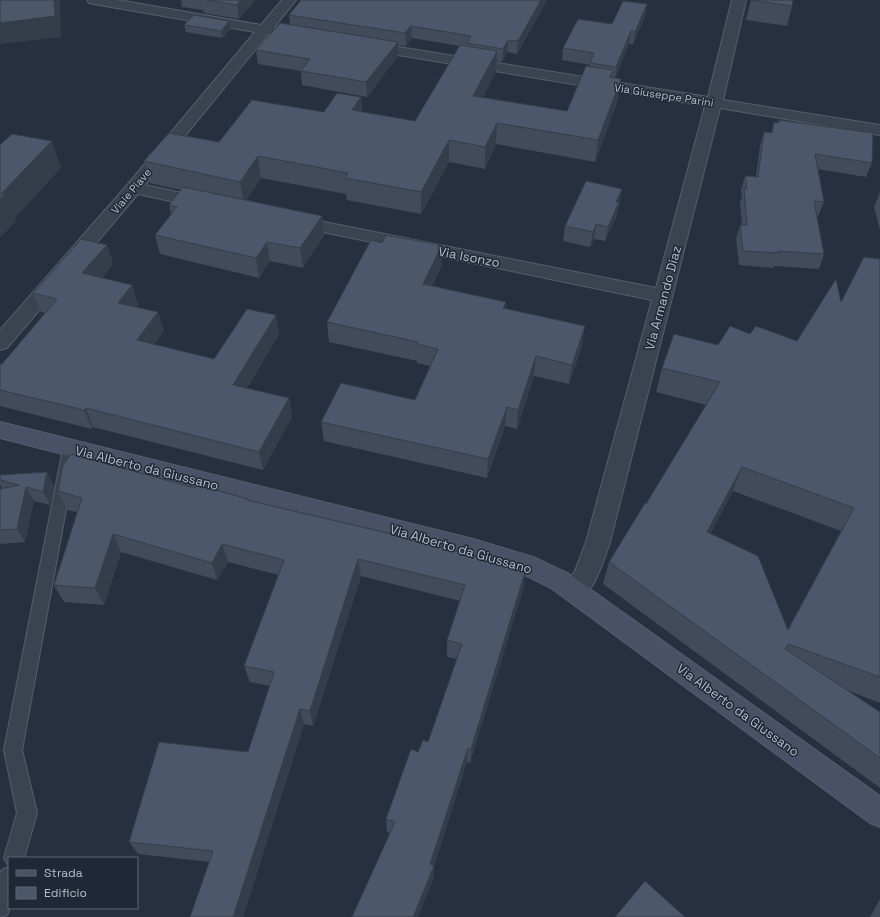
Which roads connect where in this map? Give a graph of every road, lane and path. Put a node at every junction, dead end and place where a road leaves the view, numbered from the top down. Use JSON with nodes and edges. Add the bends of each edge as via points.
{"nodes":[{"id":1,"x":94,"y":0,"type":"edge"},
{"id":2,"x":289,"y":0,"type":"edge"},
{"id":3,"x":739,"y":0,"type":"edge"},
{"id":4,"x":264,"y":29,"type":"junction"},
{"id":5,"x":318,"y":38,"type":"edge"},
{"id":6,"x":357,"y":44,"type":"edge"},
{"id":7,"x":714,"y":103,"type":"junction"},
{"id":8,"x":880,"y":130,"type":"edge"},
{"id":9,"x":134,"y":188,"type":"junction"},
{"id":10,"x":220,"y":206,"type":"edge"},
{"id":11,"x":274,"y":217,"type":"edge"},
{"id":12,"x":663,"y":296,"type":"junction"},
{"id":13,"x":0,"y":343,"type":"edge"},
{"id":14,"x":0,"y":430,"type":"edge"},
{"id":15,"x":70,"y":449,"type":"junction"},
{"id":16,"x":574,"y":591,"type":"junction"},
{"id":17,"x":880,"y":813,"type":"edge"},
{"id":18,"x":14,"y":857,"type":"edge"},
{"id":19,"x":8,"y":880,"type":"edge"},
{"id":20,"x":0,"y":908,"type":"edge"}],
"edges":[{"from":1,"to":4,"type":"street"},
{"from":2,"to":4,"type":"street","name":"Viale Piave"},
{"from":3,"to":7,"type":"street","name":"Via Armando Diaz"},
{"from":4,"to":5,"type":"street"},
{"from":4,"to":9,"type":"street","name":"Viale Piave"},
{"from":6,"to":7,"type":"street","name":"Via Giuseppe Parini"},
{"from":7,"to":8,"type":"street","name":"Via Giuseppe Parini"},
{"from":7,"to":12,"type":"street","name":"Via Armando Diaz"},
{"from":9,"to":10,"type":"street"},
{"from":9,"to":13,"type":"street","name":"Viale Piave"},
{"from":11,"to":12,"type":"street","name":"Via Isonzo"},
{"from":12,"to":16,"type":"street","name":"Via Armando Diaz","via":[[593,559]]},
{"from":14,"to":15,"type":"street","name":"Via Alberto da Giussano"},
{"from":15,"to":16,"type":"street","name":"Via Alberto da Giussano","via":[[473,549],[525,564]]},
{"from":15,"to":18,"type":"lane","via":[[13,750],[27,813]]},
{"from":16,"to":17,"type":"street","name":"Via Alberto da Giussano"},
{"from":19,"to":20,"type":"lane"}]}
